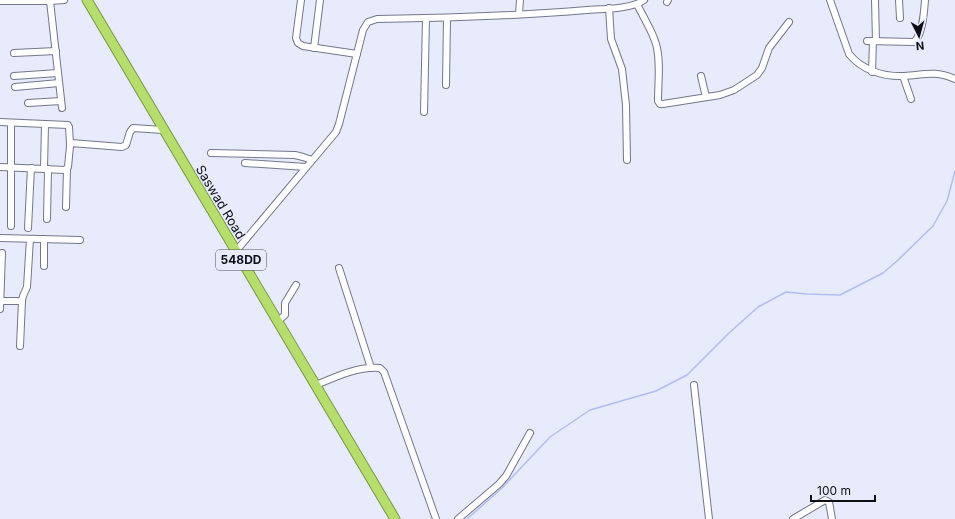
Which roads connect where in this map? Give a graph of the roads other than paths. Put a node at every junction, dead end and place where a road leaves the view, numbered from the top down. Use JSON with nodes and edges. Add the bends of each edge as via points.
{"nodes":[{"id":1,"x":64,"y":0,"type":"edge"},
{"id":2,"x":88,"y":0,"type":"edge"},
{"id":3,"x":301,"y":0,"type":"edge"},
{"id":4,"x":320,"y":0,"type":"edge"},
{"id":5,"x":520,"y":0,"type":"edge"},
{"id":6,"x":644,"y":0,"type":"edge"},
{"id":7,"x":830,"y":0,"type":"edge"},
{"id":8,"x":875,"y":0,"type":"edge"},
{"id":9,"x":899,"y":0,"type":"edge"},
{"id":10,"x":925,"y":0,"type":"edge"},
{"id":11,"x":0,"y":1,"type":"edge"},
{"id":12,"x":50,"y":1,"type":"junction"},
{"id":13,"x":637,"y":4,"type":"junction"},
{"id":14,"x":609,"y":8,"type":"junction"},
{"id":15,"x":519,"y":14,"type":"junction"},
{"id":16,"x":426,"y":18,"type":"junction"},
{"id":17,"x":447,"y":18,"type":"junction"},
{"id":18,"x":900,"y":18,"type":"dead end"},
{"id":19,"x":789,"y":22,"type":"dead end"},
{"id":20,"x":872,"y":41,"type":"junction"},
{"id":21,"x":314,"y":48,"type":"junction"},
{"id":22,"x":56,"y":52,"type":"junction"},
{"id":23,"x":14,"y":53,"type":"dead end"},
{"id":24,"x":357,"y":54,"type":"junction"},
{"id":25,"x":872,"y":72,"type":"junction"},
{"id":26,"x":58,"y":73,"type":"junction"},
{"id":27,"x":14,"y":76,"type":"dead end"},
{"id":28,"x":701,"y":76,"type":"dead end"},
{"id":29,"x":903,"y":76,"type":"junction"},
{"id":30,"x":955,"y":79,"type":"edge"},
{"id":31,"x":59,"y":84,"type":"junction"},
{"id":32,"x":446,"y":85,"type":"dead end"},
{"id":33,"x":15,"y":87,"type":"dead end"},
{"id":34,"x":706,"y":97,"type":"junction"},
{"id":35,"x":911,"y":99,"type":"dead end"},
{"id":36,"x":28,"y":103,"type":"dead end"},
{"id":37,"x":424,"y":112,"type":"dead end"},
{"id":38,"x":0,"y":122,"type":"edge"},
{"id":39,"x":11,"y":123,"type":"junction"},
{"id":40,"x":45,"y":124,"type":"junction"},
{"id":41,"x":163,"y":130,"type":"junction"},
{"id":42,"x":70,"y":144,"type":"junction"},
{"id":43,"x":211,"y":153,"type":"dead end"},
{"id":44,"x":312,"y":160,"type":"junction"},
{"id":45,"x":627,"y":160,"type":"dead end"},
{"id":46,"x":246,"y":163,"type":"dead end"},
{"id":47,"x":0,"y":167,"type":"edge"},
{"id":48,"x":10,"y":167,"type":"junction"},
{"id":49,"x":306,"y":167,"type":"junction"},
{"id":50,"x":31,"y":168,"type":"junction"},
{"id":51,"x":46,"y":169,"type":"junction"},
{"id":52,"x":67,"y":169,"type":"junction"},
{"id":53,"x":66,"y":207,"type":"dead end"},
{"id":54,"x":47,"y":219,"type":"dead end"},
{"id":55,"x":12,"y":226,"type":"dead end"},
{"id":56,"x":28,"y":228,"type":"dead end"},
{"id":57,"x":0,"y":238,"type":"edge"},
{"id":58,"x":30,"y":239,"type":"junction"},
{"id":59,"x":44,"y":239,"type":"junction"},
{"id":60,"x":80,"y":240,"type":"dead end"},
{"id":61,"x":236,"y":251,"type":"junction"},
{"id":62,"x":2,"y":253,"type":"dead end"},
{"id":63,"x":44,"y":266,"type":"dead end"},
{"id":64,"x":339,"y":268,"type":"dead end"},
{"id":65,"x":296,"y":285,"type":"dead end"},
{"id":66,"x":0,"y":301,"type":"edge"},
{"id":67,"x":22,"y":301,"type":"junction"},
{"id":68,"x":0,"y":309,"type":"edge"},
{"id":69,"x":278,"y":321,"type":"junction"},
{"id":70,"x":20,"y":346,"type":"dead end"},
{"id":71,"x":371,"y":368,"type":"junction"},
{"id":72,"x":316,"y":385,"type":"junction"},
{"id":73,"x":694,"y":385,"type":"dead end"},
{"id":74,"x":530,"y":433,"type":"dead end"},
{"id":75,"x":395,"y":519,"type":"edge"},
{"id":76,"x":436,"y":519,"type":"edge"},
{"id":77,"x":458,"y":519,"type":"edge"},
{"id":78,"x":709,"y":519,"type":"edge"},
{"id":79,"x":794,"y":519,"type":"edge"},
{"id":80,"x":832,"y":519,"type":"edge"}],
"edges":[{"from":1,"to":12,"type":"street"},
{"from":2,"to":41,"type":"highway","name":"Saswad Road","number":"548DD"},
{"from":3,"to":21,"type":"street","via":[[296,38],[302,46]]},
{"from":4,"to":21,"type":"street"},
{"from":5,"to":15,"type":"street"},
{"from":6,"to":13,"type":"street"},
{"from":7,"to":25,"type":"street","via":[[849,54],[854,61]]},
{"from":8,"to":20,"type":"street"},
{"from":9,"to":18,"type":"street"},
{"from":10,"to":20,"type":"street","via":[[917,40],[910,43]]},
{"from":11,"to":12,"type":"street"},
{"from":12,"to":22,"type":"street"},
{"from":13,"to":14,"type":"street"},
{"from":13,"to":34,"type":"street","via":[[657,46],[660,104]]},
{"from":14,"to":15,"type":"street"},
{"from":14,"to":45,"type":"street","via":[[610,39],[622,69],[626,105]]},
{"from":15,"to":17,"type":"street"},
{"from":16,"to":17,"type":"street"},
{"from":16,"to":24,"type":"street","via":[[377,19],[368,22],[363,30]]},
{"from":16,"to":37,"type":"street"},
{"from":17,"to":32,"type":"street"},
{"from":19,"to":34,"type":"street","via":[[771,45],[756,76],[734,90]]},
{"from":20,"to":25,"type":"street"},
{"from":21,"to":24,"type":"street"},
{"from":22,"to":23,"type":"street"},
{"from":22,"to":26,"type":"street"},
{"from":24,"to":44,"type":"street","via":[[338,128]]},
{"from":25,"to":29,"type":"street"},
{"from":26,"to":27,"type":"street"},
{"from":26,"to":31,"type":"street"},
{"from":28,"to":34,"type":"street"},
{"from":29,"to":30,"type":"street","via":[[930,73]]},
{"from":29,"to":35,"type":"street"},
{"from":31,"to":33,"type":"street"},
{"from":31,"to":36,"type":"street","via":[[62,104]]},
{"from":38,"to":39,"type":"street"},
{"from":39,"to":40,"type":"street"},
{"from":39,"to":48,"type":"street"},
{"from":40,"to":42,"type":"street","via":[[68,125]]},
{"from":40,"to":51,"type":"street"},
{"from":41,"to":42,"type":"street","via":[[133,128],[126,145],[122,147]]},
{"from":41,"to":61,"type":"highway","name":"Saswad Road","number":"548DD"},
{"from":42,"to":52,"type":"street"},
{"from":43,"to":44,"type":"street","via":[[295,155]]},
{"from":44,"to":49,"type":"street"},
{"from":46,"to":49,"type":"street"},
{"from":47,"to":48,"type":"street"},
{"from":48,"to":50,"type":"street"},
{"from":48,"to":55,"type":"street"},
{"from":49,"to":61,"type":"street"},
{"from":50,"to":51,"type":"street"},
{"from":50,"to":56,"type":"street"},
{"from":51,"to":52,"type":"street"},
{"from":51,"to":54,"type":"street"},
{"from":52,"to":53,"type":"street"},
{"from":57,"to":58,"type":"street"},
{"from":58,"to":59,"type":"street"},
{"from":58,"to":67,"type":"street","via":[[27,287]]},
{"from":59,"to":60,"type":"street"},
{"from":59,"to":63,"type":"street"},
{"from":61,"to":69,"type":"highway","name":"Saswad Road","number":"548DD"},
{"from":62,"to":66,"type":"street"},
{"from":64,"to":71,"type":"street"},
{"from":65,"to":69,"type":"street","via":[[286,303],[285,315]]},
{"from":66,"to":67,"type":"street"},
{"from":66,"to":68,"type":"street"},
{"from":67,"to":70,"type":"street"},
{"from":69,"to":72,"type":"highway","name":"Saswad Road","number":"548DD"},
{"from":71,"to":72,"type":"street"},
{"from":71,"to":76,"type":"street","via":[[380,368],[384,372]]},
{"from":72,"to":75,"type":"highway","name":"Saswad Road","number":"548DD"},
{"from":73,"to":78,"type":"street"},
{"from":74,"to":77,"type":"street","via":[[503,480]]},
{"from":79,"to":80,"type":"street","via":[[825,500],[829,502]]}]}
